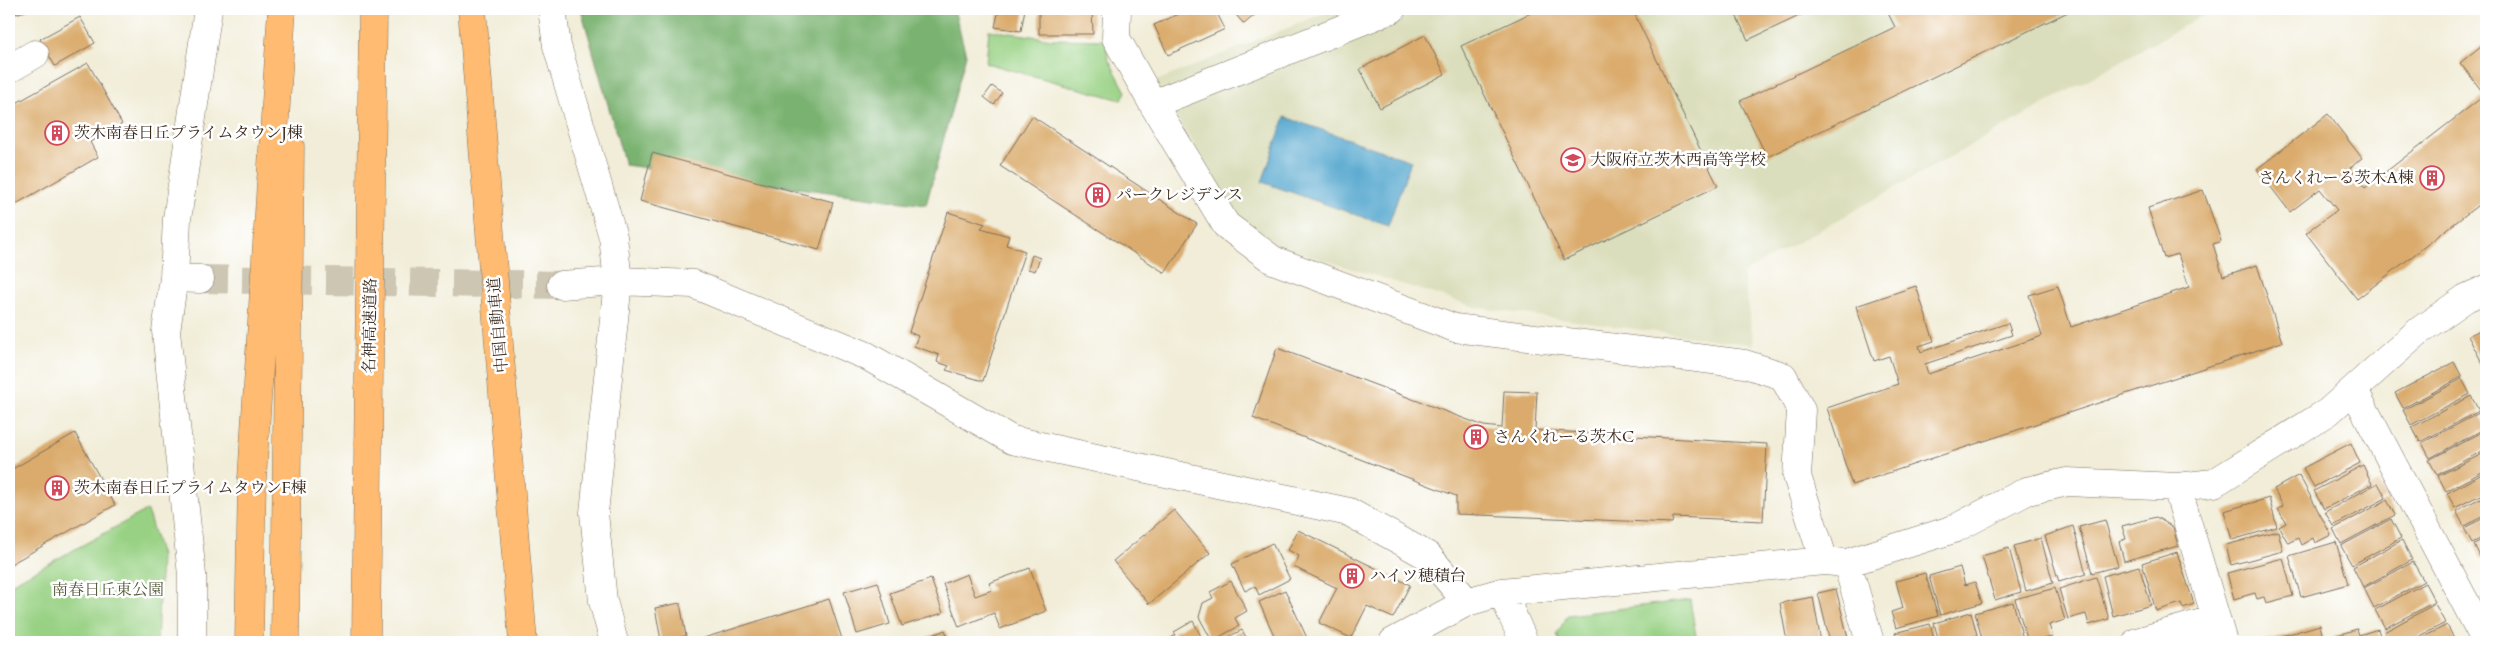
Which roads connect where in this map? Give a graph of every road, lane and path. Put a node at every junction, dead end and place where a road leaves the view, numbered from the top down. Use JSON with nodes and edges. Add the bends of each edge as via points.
{"nodes":[{"id":1,"x":208,"y":9,"type":"edge"},
{"id":2,"x":282,"y":9,"type":"edge"},
{"id":3,"x":292,"y":9,"type":"edge"},
{"id":4,"x":373,"y":9,"type":"edge"},
{"id":5,"x":472,"y":9,"type":"edge"},
{"id":6,"x":552,"y":9,"type":"edge"},
{"id":7,"x":1116,"y":9,"type":"edge"},
{"id":8,"x":1392,"y":9,"type":"edge"},
{"id":9,"x":35,"y":54,"type":"dead end"},
{"id":10,"x":9,"y":69,"type":"edge"},
{"id":11,"x":1153,"y":104,"type":"junction"},
{"id":12,"x":618,"y":281,"type":"junction"},
{"id":13,"x":561,"y":284,"type":"tunnel mouth"},
{"id":14,"x":2486,"y":289,"type":"edge"},
{"id":15,"x":2354,"y":390,"type":"junction"},
{"id":16,"x":2177,"y":488,"type":"junction"},
{"id":17,"x":1835,"y":562,"type":"junction"},
{"id":18,"x":1502,"y":592,"type":"junction"},
{"id":19,"x":1467,"y":602,"type":"junction"},
{"id":20,"x":2219,"y":631,"type":"edge"},
{"id":21,"x":192,"y":642,"type":"edge"},
{"id":22,"x":249,"y":642,"type":"edge"},
{"id":23,"x":285,"y":642,"type":"edge"},
{"id":24,"x":366,"y":642,"type":"edge"},
{"id":25,"x":523,"y":642,"type":"edge"},
{"id":26,"x":614,"y":642,"type":"edge"},
{"id":27,"x":1393,"y":642,"type":"edge"},
{"id":28,"x":1524,"y":642,"type":"edge"},
{"id":29,"x":1870,"y":642,"type":"edge"},
{"id":30,"x":2137,"y":642,"type":"edge"},
{"id":31,"x":2486,"y":642,"type":"edge"}],
"edges":[{"from":1,"to":21,"type":"street","via":[[177,219],[187,279],[166,331],[192,575]]},
{"from":2,"to":22,"type":"highway","via":[[252,478]]},
{"from":3,"to":23,"type":"highway"},
{"from":4,"to":24,"type":"highway","name":"名神高速道路"},
{"from":5,"to":25,"type":"highway","name":"中国自動車道"},
{"from":6,"to":12,"type":"street","via":[[557,46],[612,237]]},
{"from":7,"to":11,"type":"street","via":[[1116,38]]},
{"from":8,"to":11,"type":"street"},
{"from":9,"to":10,"type":"street"},
{"from":11,"to":17,"type":"street","via":[[1226,225],[1273,260],[1455,328],[1745,364],[1783,376],[1801,410],[1797,476]]},
{"from":12,"to":13,"type":"street"},
{"from":12,"to":19,"type":"street","via":[[693,284],[866,356],[1012,440],[1349,512],[1428,556]]},
{"from":12,"to":26,"type":"street","via":[[594,513],[603,601]]},
{"from":14,"to":15,"type":"street","via":[[2466,298],[2419,332]]},
{"from":15,"to":16,"type":"street","via":[[2328,412],[2214,483]]},
{"from":15,"to":31,"type":"street"},
{"from":16,"to":17,"type":"street","via":[[2067,482],[2027,491],[1954,529]]},
{"from":16,"to":20,"type":"street"},
{"from":17,"to":18,"type":"street"},
{"from":17,"to":29,"type":"street"},
{"from":18,"to":19,"type":"street"},
{"from":18,"to":28,"type":"street"},
{"from":19,"to":27,"type":"street"},
{"from":20,"to":30,"type":"street"}]}
